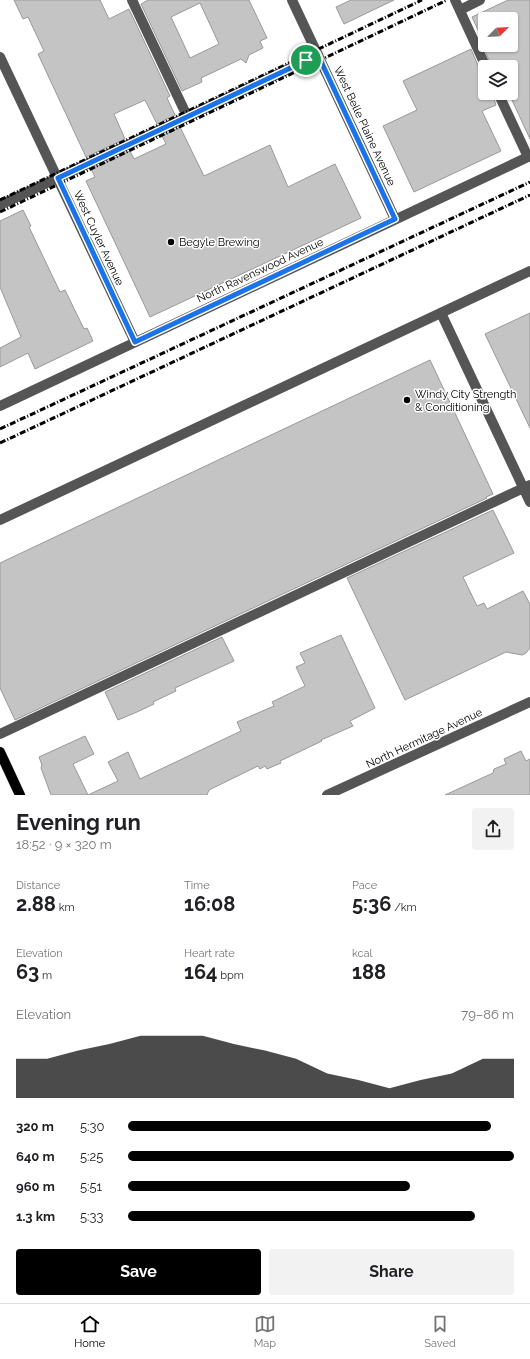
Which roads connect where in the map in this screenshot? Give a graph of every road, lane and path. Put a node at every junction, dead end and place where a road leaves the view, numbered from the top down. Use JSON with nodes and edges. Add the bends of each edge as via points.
{"nodes":[{"id":1,"x":132,"y":0,"type":"edge"},
{"id":2,"x":292,"y":0,"type":"edge"},
{"id":3,"x":455,"y":0,"type":"edge"},
{"id":4,"x":480,"y":0,"type":"edge"},
{"id":5,"x":460,"y":10,"type":"junction"},
{"id":6,"x":318,"y":55,"type":"junction"},
{"id":7,"x":0,"y":57,"type":"edge"},
{"id":8,"x":483,"y":60,"type":"edge"},
{"id":9,"x":501,"y":100,"type":"edge"},
{"id":10,"x":187,"y":116,"type":"junction"},
{"id":11,"x":529,"y":156,"type":"edge"},
{"id":12,"x":58,"y":178,"type":"junction"},
{"id":13,"x":0,"y":205,"type":"edge"},
{"id":14,"x":395,"y":219,"type":"junction"},
{"id":15,"x":530,"y":272,"type":"edge"},
{"id":16,"x":442,"y":314,"type":"junction"},
{"id":17,"x":135,"y":342,"type":"junction"},
{"id":18,"x":0,"y":406,"type":"edge"},
{"id":19,"x":527,"y":486,"type":"edge"},
{"id":20,"x":530,"y":502,"type":"edge"},
{"id":21,"x":0,"y":520,"type":"edge"},
{"id":22,"x":530,"y":702,"type":"edge"},
{"id":23,"x":0,"y":734,"type":"edge"},
{"id":24,"x":0,"y":752,"type":"edge"},
{"id":25,"x":20,"y":795,"type":"edge"},
{"id":26,"x":327,"y":795,"type":"edge"}],
"edges":[{"from":1,"to":10,"type":"street"},
{"from":2,"to":6,"type":"street","name":"West Belle Plaine Avenue"},
{"from":3,"to":5,"type":"street"},
{"from":4,"to":5,"type":"street"},
{"from":5,"to":8,"type":"street"},
{"from":6,"to":10,"type":"street"},
{"from":6,"to":14,"type":"street","name":"West Belle Plaine Avenue"},
{"from":7,"to":12,"type":"street","name":"West Cuyler Avenue"},
{"from":9,"to":11,"type":"street"},
{"from":10,"to":12,"type":"street"},
{"from":11,"to":14,"type":"street","name":"North Ravenswood Avenue"},
{"from":12,"to":13,"type":"street"},
{"from":12,"to":17,"type":"street","name":"West Cuyler Avenue"},
{"from":14,"to":17,"type":"street","name":"North Ravenswood Avenue"},
{"from":15,"to":16,"type":"street"},
{"from":16,"to":19,"type":"street"},
{"from":16,"to":21,"type":"street"},
{"from":17,"to":18,"type":"street","name":"North Ravenswood Avenue"},
{"from":19,"to":20,"type":"street"},
{"from":19,"to":23,"type":"street"},
{"from":22,"to":26,"type":"street","name":"North Hermitage Avenue"},
{"from":24,"to":25,"type":"main road"}]}
